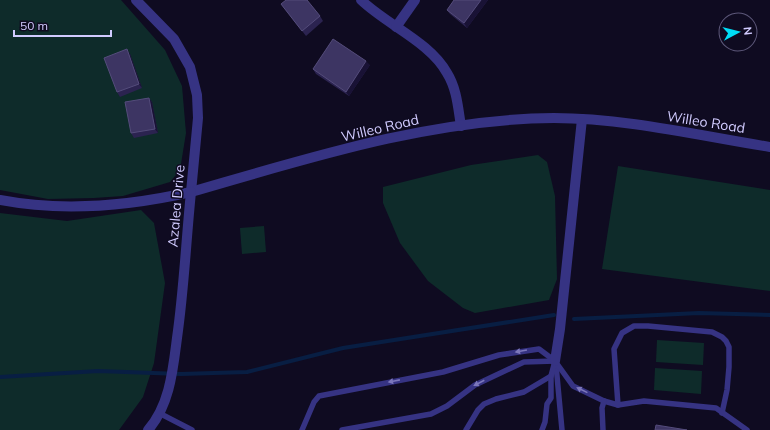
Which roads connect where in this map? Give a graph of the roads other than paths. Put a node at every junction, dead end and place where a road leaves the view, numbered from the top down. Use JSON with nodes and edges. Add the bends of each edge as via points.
{"nodes":[{"id":1,"x":136,"y":0,"type":"edge"},
{"id":2,"x":361,"y":0,"type":"edge"},
{"id":3,"x":416,"y":0,"type":"edge"},
{"id":4,"x":396,"y":27,"type":"junction"},
{"id":5,"x":582,"y":120,"type":"junction"},
{"id":6,"x":461,"y":126,"type":"junction"},
{"id":7,"x":770,"y":147,"type":"edge"},
{"id":8,"x":191,"y":192,"type":"junction"},
{"id":9,"x":0,"y":200,"type":"edge"},
{"id":10,"x":555,"y":361,"type":"junction"},
{"id":11,"x":551,"y":376,"type":"junction"},
{"id":12,"x":604,"y":401,"type":"junction"},
{"id":13,"x":618,"y":405,"type":"junction"},
{"id":14,"x":722,"y":412,"type":"junction"},
{"id":15,"x":159,"y":413,"type":"junction"},
{"id":16,"x":739,"y":427,"type":"edge"},
{"id":17,"x":148,"y":430,"type":"edge"},
{"id":18,"x":192,"y":430,"type":"edge"},
{"id":19,"x":302,"y":430,"type":"edge"},
{"id":20,"x":342,"y":430,"type":"edge"},
{"id":21,"x":466,"y":430,"type":"edge"},
{"id":22,"x":542,"y":430,"type":"edge"},
{"id":23,"x":562,"y":430,"type":"edge"},
{"id":24,"x":603,"y":430,"type":"edge"},
{"id":25,"x":747,"y":430,"type":"edge"}],
"edges":[{"from":1,"to":8,"type":"street","name":"Azalea Drive","via":[[174,39],[190,67],[197,95],[198,118]]},
{"from":2,"to":4,"type":"street"},
{"from":3,"to":4,"type":"street"},
{"from":4,"to":6,"type":"street","via":[[428,50],[448,73],[454,89]]},
{"from":5,"to":6,"type":"street","name":"Willeo Road","via":[[556,118]]},
{"from":5,"to":7,"type":"street","name":"Willeo Road","via":[[646,127]]},
{"from":5,"to":10,"type":"street"},
{"from":6,"to":8,"type":"street","name":"Willeo Road","via":[[382,140]]},
{"from":8,"to":9,"type":"street","name":"Willeo Road","via":[[162,198],[76,207],[42,206]]},
{"from":8,"to":15,"type":"street","name":"Azalea Drive","via":[[173,366]]},
{"from":10,"to":11,"type":"lane"},
{"from":12,"to":10,"type":"lane","one_way":true,"via":[[573,386]]},
{"from":10,"to":19,"type":"lane","one_way":true,"via":[[539,349],[499,356],[442,372],[319,396]]},
{"from":10,"to":20,"type":"lane","one_way":true,"via":[[524,362],[475,385],[447,406],[431,414]]},
{"from":10,"to":23,"type":"lane"},
{"from":11,"to":21,"type":"lane","via":[[524,392],[484,404]]},
{"from":11,"to":22,"type":"lane","via":[[552,398],[546,407]]},
{"from":12,"to":13,"type":"lane"},
{"from":12,"to":24,"type":"lane"},
{"from":13,"to":14,"type":"lane","via":[[644,401],[716,408]]},
{"from":13,"to":14,"type":"lane","via":[[614,349],[622,334],[634,326],[648,326],[712,332],[726,341],[729,347],[729,367]]},
{"from":14,"to":16,"type":"lane"},
{"from":15,"to":17,"type":"street","name":"Azalea Drive"},
{"from":15,"to":18,"type":"lane"},
{"from":16,"to":25,"type":"lane"}]}
